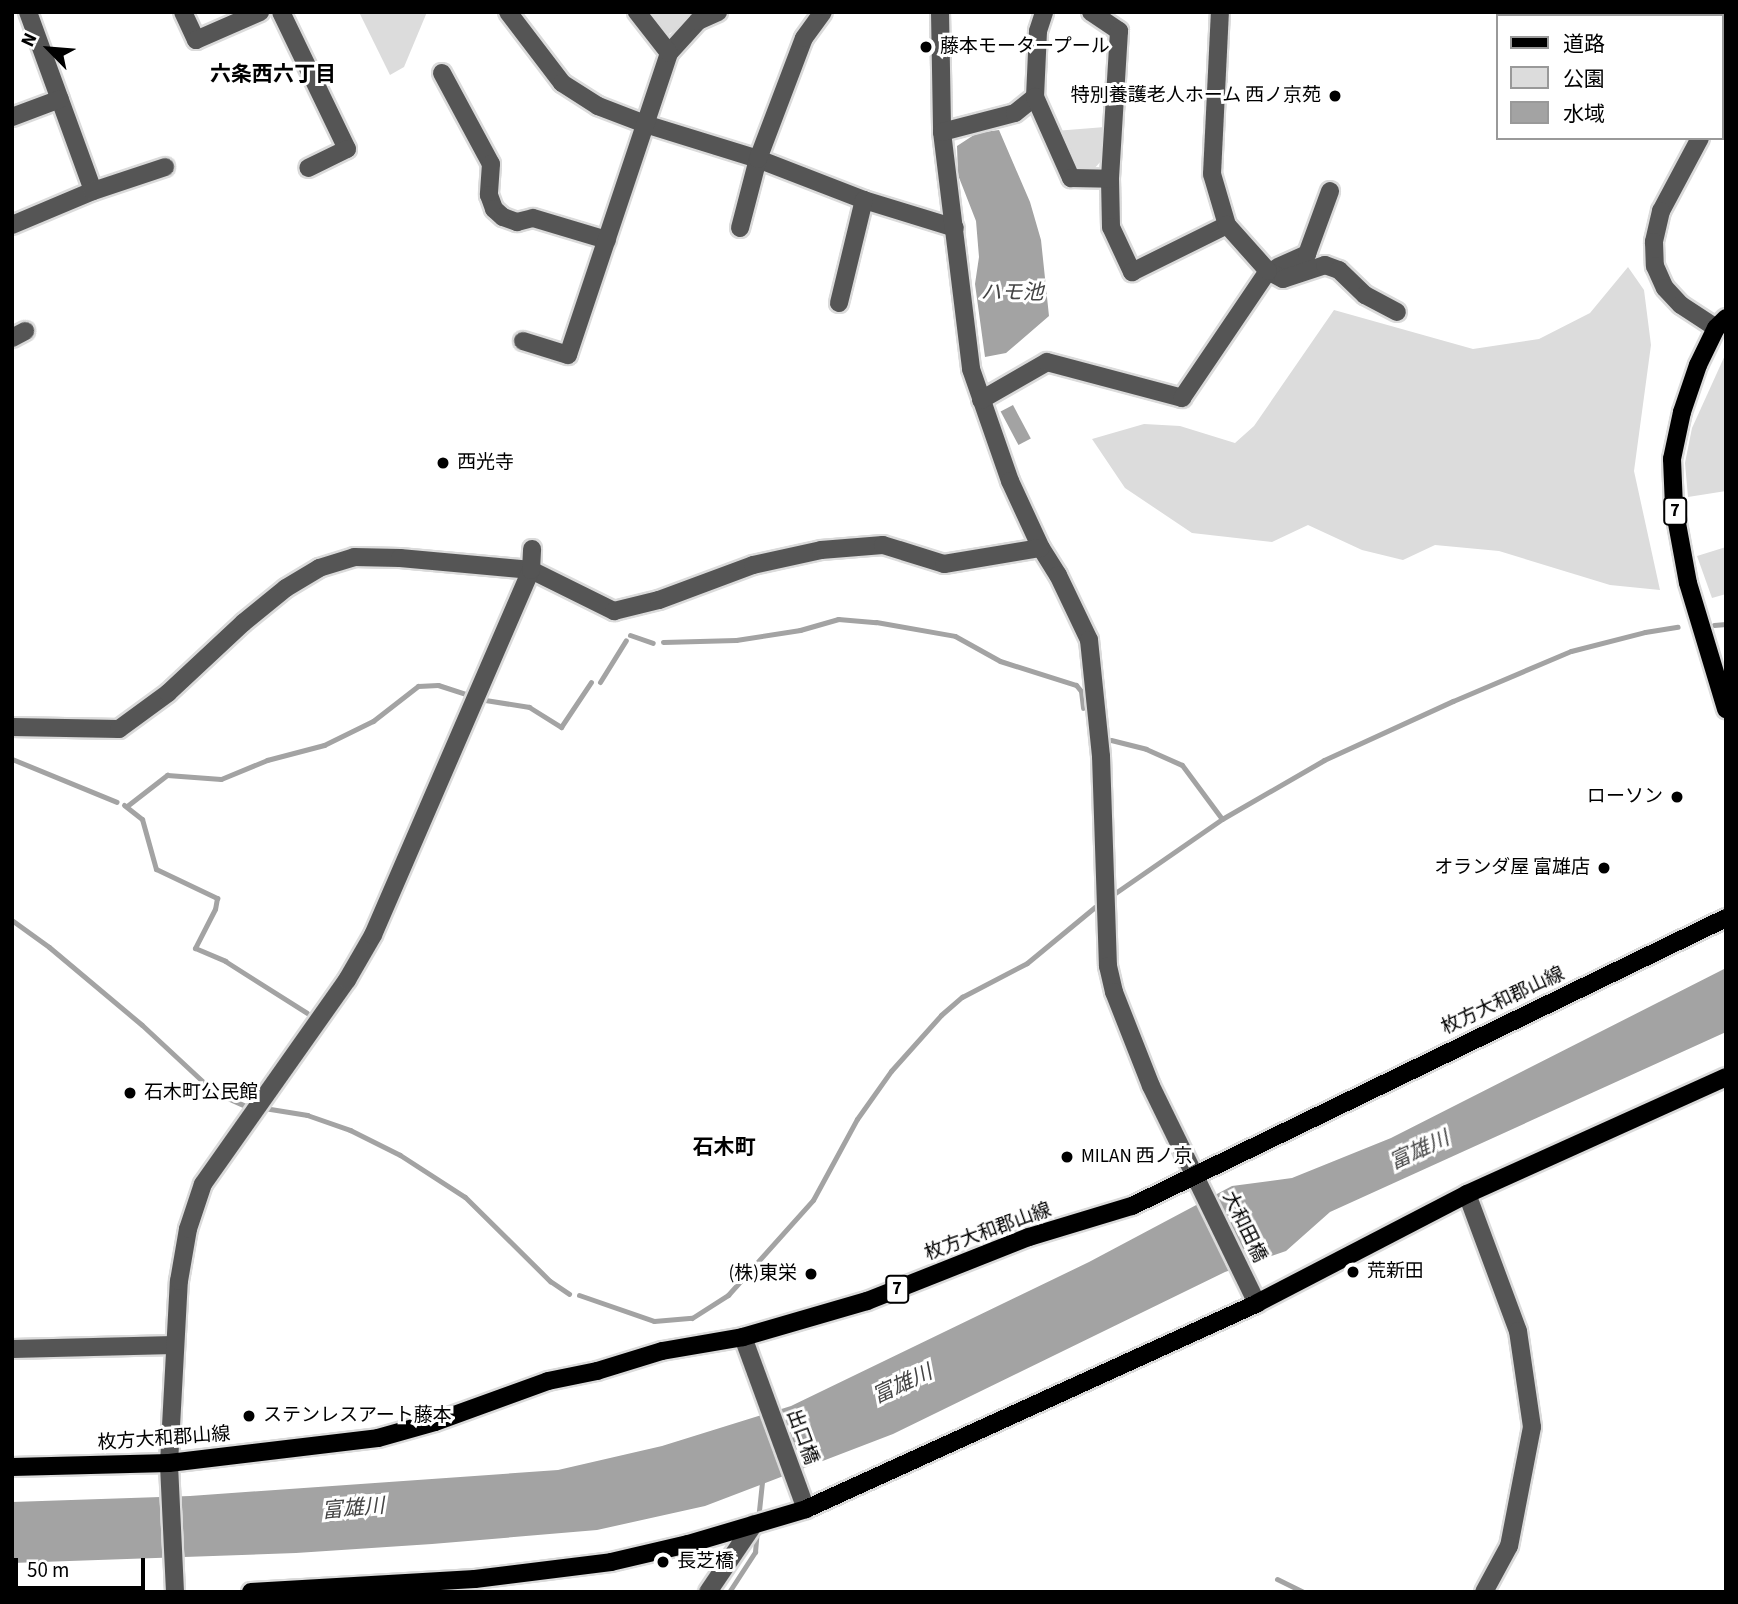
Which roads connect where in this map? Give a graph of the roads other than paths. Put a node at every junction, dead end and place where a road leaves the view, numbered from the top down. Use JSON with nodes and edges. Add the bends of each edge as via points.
{"nodes":[{"id":1,"x":27,"y":12,"type":"edge"},
{"id":2,"x":183,"y":12,"type":"edge"},
{"id":3,"x":260,"y":12,"type":"edge"},
{"id":4,"x":281,"y":12,"type":"edge"},
{"id":5,"x":508,"y":12,"type":"edge"},
{"id":6,"x":637,"y":12,"type":"edge"},
{"id":7,"x":718,"y":12,"type":"edge"},
{"id":8,"x":823,"y":12,"type":"edge"},
{"id":9,"x":940,"y":12,"type":"edge"},
{"id":10,"x":1044,"y":12,"type":"edge"},
{"id":11,"x":1091,"y":12,"type":"edge"},
{"id":12,"x":1220,"y":12,"type":"edge"},
{"id":13,"x":669,"y":53,"type":"junction"},
{"id":14,"x":442,"y":73,"type":"dead end"},
{"id":15,"x":1035,"y":97,"type":"junction"},
{"id":16,"x":60,"y":99,"type":"junction"},
{"id":17,"x":12,"y":117,"type":"edge"},
{"id":18,"x":645,"y":124,"type":"junction"},
{"id":19,"x":942,"y":132,"type":"junction"},
{"id":20,"x":1699,"y":140,"type":"edge"},
{"id":21,"x":758,"y":159,"type":"junction"},
{"id":22,"x":165,"y":167,"type":"dead end"},
{"id":23,"x":308,"y":168,"type":"dead end"},
{"id":24,"x":1110,"y":179,"type":"junction"},
{"id":25,"x":93,"y":191,"type":"junction"},
{"id":26,"x":1330,"y":191,"type":"dead end"},
{"id":27,"x":864,"y":200,"type":"junction"},
{"id":28,"x":13,"y":223,"type":"edge"},
{"id":29,"x":1227,"y":226,"type":"junction"},
{"id":30,"x":740,"y":228,"type":"dead end"},
{"id":31,"x":955,"y":228,"type":"junction"},
{"id":32,"x":607,"y":240,"type":"junction"},
{"id":33,"x":1268,"y":271,"type":"junction"},
{"id":34,"x":839,"y":303,"type":"dead end"},
{"id":35,"x":1397,"y":312,"type":"dead end"},
{"id":36,"x":1721,"y":323,"type":"edge"},
{"id":37,"x":523,"y":341,"type":"dead end"},
{"id":38,"x":981,"y":400,"type":"junction"},
{"id":39,"x":1041,"y":548,"type":"junction"},
{"id":40,"x":532,"y":549,"type":"dead end"},
{"id":41,"x":531,"y":570,"type":"junction"},
{"id":42,"x":1726,"y":709,"type":"edge"},
{"id":43,"x":12,"y":727,"type":"edge"},
{"id":44,"x":1726,"y":918,"type":"edge"},
{"id":45,"x":1726,"y":1077,"type":"edge"},
{"id":46,"x":1198,"y":1184,"type":"junction"},
{"id":47,"x":1466,"y":1194,"type":"junction"},
{"id":48,"x":1257,"y":1303,"type":"junction"},
{"id":49,"x":743,"y":1336,"type":"junction"},
{"id":50,"x":175,"y":1345,"type":"junction"},
{"id":51,"x":12,"y":1349,"type":"edge"},
{"id":52,"x":12,"y":1467,"type":"edge"},
{"id":53,"x":170,"y":1470,"type":"junction"},
{"id":54,"x":803,"y":1500,"type":"junction"},
{"id":55,"x":754,"y":1524,"type":"junction"},
{"id":56,"x":175,"y":1585,"type":"edge"},
{"id":57,"x":251,"y":1592,"type":"edge"},
{"id":58,"x":708,"y":1592,"type":"edge"},
{"id":59,"x":1484,"y":1592,"type":"edge"}],
"edges":[{"from":1,"to":16,"type":"street"},
{"from":2,"to":3,"type":"street","via":[[196,40]]},
{"from":4,"to":23,"type":"street","via":[[347,149]]},
{"from":5,"to":18,"type":"street","via":[[562,83],[598,106]]},
{"from":6,"to":13,"type":"street"},
{"from":7,"to":13,"type":"street","via":[[698,21]]},
{"from":8,"to":21,"type":"street","via":[[804,38]]},
{"from":9,"to":19,"type":"street","name":"大和田橋"},
{"from":10,"to":15,"type":"street","via":[[1038,31]]},
{"from":11,"to":24,"type":"street","via":[[1119,31]]},
{"from":12,"to":29,"type":"street","via":[[1212,174]]},
{"from":13,"to":18,"type":"street"},
{"from":14,"to":32,"type":"street","via":[[491,164],[489,195],[494,209],[517,222],[533,218]]},
{"from":15,"to":19,"type":"street","via":[[1015,113]]},
{"from":15,"to":24,"type":"street","via":[[1071,178]]},
{"from":16,"to":17,"type":"street"},
{"from":16,"to":25,"type":"street"},
{"from":18,"to":21,"type":"street"},
{"from":18,"to":32,"type":"street"},
{"from":19,"to":31,"type":"street","name":"大和田橋"},
{"from":20,"to":36,"type":"street","via":[[1661,211],[1654,242],[1655,266],[1665,288],[1681,304]]},
{"from":21,"to":27,"type":"street"},
{"from":21,"to":30,"type":"street"},
{"from":22,"to":25,"type":"street"},
{"from":24,"to":29,"type":"street","via":[[1111,227],[1132,272]]},
{"from":25,"to":28,"type":"street"},
{"from":26,"to":33,"type":"street","via":[[1307,254]]},
{"from":27,"to":31,"type":"street"},
{"from":27,"to":34,"type":"street"},
{"from":29,"to":33,"type":"street"},
{"from":31,"to":38,"type":"street","name":"大和田橋","via":[[971,369]]},
{"from":32,"to":37,"type":"street","via":[[568,355]]},
{"from":33,"to":35,"type":"street","via":[[1283,279],[1325,265]]},
{"from":33,"to":38,"type":"street","via":[[1182,398],[1046,362]]},
{"from":36,"to":42,"type":"main road","number":"7","via":[[1682,412],[1672,459],[1674,507],[1688,583]]},
{"from":38,"to":39,"type":"street","name":"大和田橋","via":[[1010,481]]},
{"from":39,"to":41,"type":"street","via":[[944,564],[883,545],[821,550],[753,565],[659,600],[614,611]]},
{"from":39,"to":46,"type":"street","name":"大和田橋","via":[[1089,640],[1101,756],[1108,966],[1114,992],[1151,1086]]},
{"from":40,"to":41,"type":"street"},
{"from":41,"to":43,"type":"street","via":[[354,557],[286,588],[168,693],[119,729]]},
{"from":41,"to":50,"type":"street","via":[[373,935],[347,980],[203,1184],[188,1229]]},
{"from":44,"to":46,"type":"main road","name":"枚方大和郡山線","number":"7","via":[[1418,1065]]},
{"from":45,"to":47,"type":"main road"},
{"from":46,"to":48,"type":"street","name":"大和田橋"},
{"from":46,"to":49,"type":"main road","name":"枚方大和郡山線","number":"7","via":[[1029,1237],[867,1301]]},
{"from":47,"to":48,"type":"main road"},
{"from":47,"to":59,"type":"street","via":[[1518,1331],[1532,1427],[1509,1546]]},
{"from":48,"to":54,"type":"main road"},
{"from":49,"to":53,"type":"main road","name":"枚方大和郡山線","number":"7","via":[[662,1351],[548,1381],[435,1423],[378,1438]]},
{"from":49,"to":54,"type":"street","name":"出口橋"},
{"from":50,"to":51,"type":"street"},
{"from":50,"to":53,"type":"street"},
{"from":52,"to":53,"type":"main road","name":"枚方大和郡山線","number":"7"},
{"from":53,"to":56,"type":"street"},
{"from":54,"to":55,"type":"main road"},
{"from":55,"to":57,"type":"main road","via":[[611,1562],[475,1579]]},
{"from":55,"to":58,"type":"street"}]}
